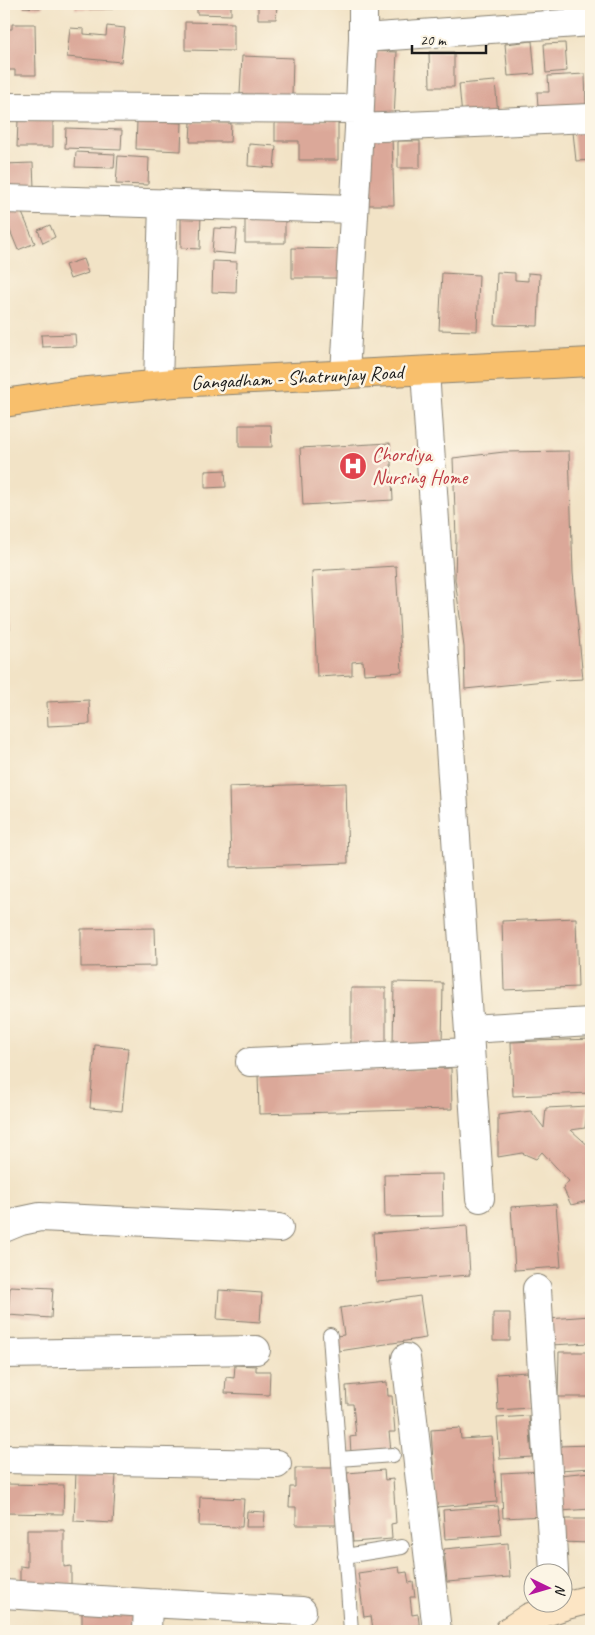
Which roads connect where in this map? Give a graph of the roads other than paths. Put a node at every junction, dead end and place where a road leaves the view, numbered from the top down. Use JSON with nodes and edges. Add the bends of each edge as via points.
{"nodes":[{"id":1,"x":363,"y":4,"type":"edge"},
{"id":2,"x":591,"y":22,"type":"edge"},
{"id":3,"x":363,"y":38,"type":"junction"},
{"id":4,"x":4,"y":106,"type":"edge"},
{"id":5,"x":591,"y":118,"type":"edge"},
{"id":6,"x":359,"y":119,"type":"junction"},
{"id":7,"x":4,"y":199,"type":"edge"},
{"id":8,"x":163,"y":203,"type":"junction"},
{"id":9,"x":354,"y":209,"type":"junction"},
{"id":10,"x":591,"y":362,"type":"edge"},
{"id":11,"x":425,"y":371,"type":"junction"},
{"id":12,"x":345,"y":374,"type":"junction"},
{"id":13,"x":158,"y":384,"type":"junction"},
{"id":14,"x":4,"y":403,"type":"edge"},
{"id":15,"x":591,"y":1022,"type":"edge"},
{"id":16,"x":469,"y":1040,"type":"junction"},
{"id":17,"x":250,"y":1062,"type":"dead end"},
{"id":18,"x":480,"y":1198,"type":"dead end"},
{"id":19,"x":4,"y":1228,"type":"edge"},
{"id":20,"x":279,"y":1228,"type":"dead end"},
{"id":21,"x":536,"y":1289,"type":"dead end"},
{"id":22,"x":330,"y":1335,"type":"dead end"},
{"id":23,"x":256,"y":1350,"type":"dead end"},
{"id":24,"x":4,"y":1354,"type":"edge"},
{"id":25,"x":406,"y":1358,"type":"dead end"},
{"id":26,"x":393,"y":1455,"type":"dead end"},
{"id":27,"x":4,"y":1459,"type":"edge"},
{"id":28,"x":339,"y":1459,"type":"junction"},
{"id":29,"x":277,"y":1464,"type":"dead end"},
{"id":30,"x":402,"y":1547,"type":"dead end"},
{"id":31,"x":346,"y":1556,"type":"junction"},
{"id":32,"x":553,"y":1562,"type":"edge"},
{"id":33,"x":4,"y":1594,"type":"edge"},
{"id":34,"x":591,"y":1599,"type":"edge"},
{"id":35,"x":572,"y":1602,"type":"edge"},
{"id":36,"x":148,"y":1603,"type":"junction"},
{"id":37,"x":302,"y":1611,"type":"dead end"},
{"id":38,"x":542,"y":1612,"type":"edge"},
{"id":39,"x":147,"y":1631,"type":"edge"},
{"id":40,"x":351,"y":1631,"type":"edge"},
{"id":41,"x":437,"y":1631,"type":"edge"},
{"id":42,"x":509,"y":1631,"type":"edge"}],
"edges":[{"from":1,"to":3,"type":"street"},
{"from":2,"to":3,"type":"street"},
{"from":3,"to":6,"type":"street"},
{"from":4,"to":6,"type":"street"},
{"from":5,"to":6,"type":"street"},
{"from":6,"to":9,"type":"street"},
{"from":7,"to":8,"type":"street"},
{"from":8,"to":9,"type":"street"},
{"from":8,"to":13,"type":"street"},
{"from":9,"to":12,"type":"street"},
{"from":10,"to":11,"type":"main road","name":"Gangadham - Shatrunjay Road"},
{"from":11,"to":12,"type":"main road","name":"Gangadham - Shatrunjay Road"},
{"from":11,"to":16,"type":"street"},
{"from":12,"to":13,"type":"main road","name":"Gangadham - Shatrunjay Road"},
{"from":13,"to":14,"type":"main road","name":"Gangadham - Shatrunjay Road"},
{"from":15,"to":16,"type":"street"},
{"from":16,"to":17,"type":"street"},
{"from":16,"to":18,"type":"street"},
{"from":19,"to":20,"type":"street","via":[[20,1220],[40,1217]]},
{"from":21,"to":32,"type":"street"},
{"from":22,"to":28,"type":"lane"},
{"from":23,"to":24,"type":"street"},
{"from":25,"to":41,"type":"street"},
{"from":26,"to":28,"type":"lane"},
{"from":27,"to":29,"type":"street"},
{"from":28,"to":31,"type":"lane"},
{"from":30,"to":31,"type":"lane"},
{"from":31,"to":40,"type":"lane"},
{"from":33,"to":36,"type":"street"},
{"from":34,"to":35,"type":"street"},
{"from":36,"to":37,"type":"street"},
{"from":36,"to":39,"type":"street"},
{"from":38,"to":42,"type":"street"}]}
